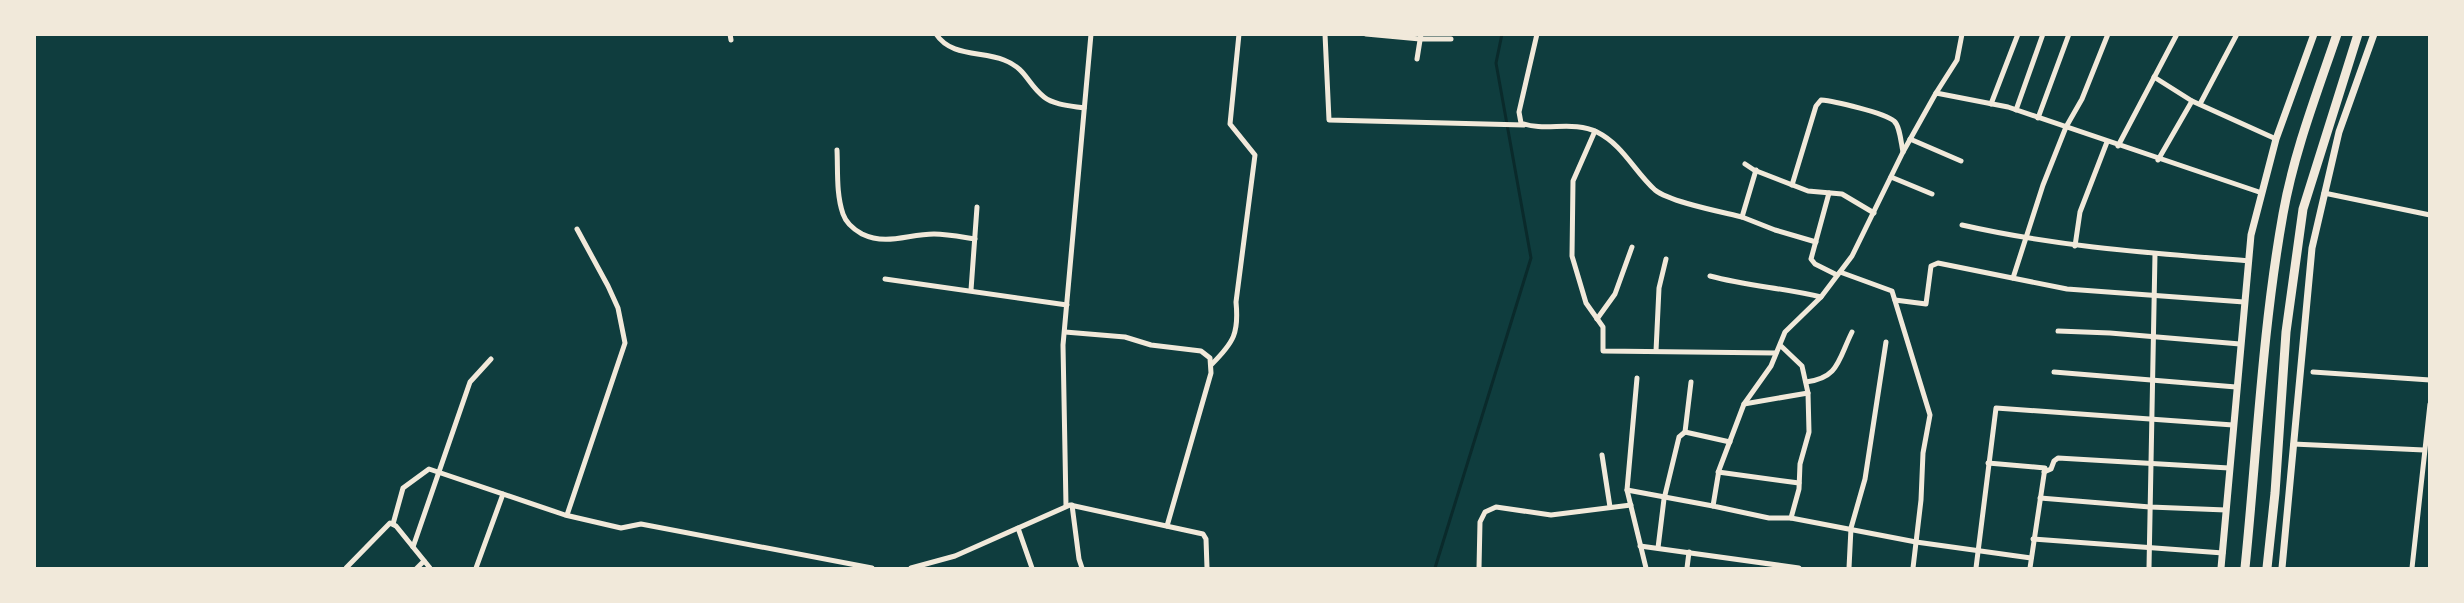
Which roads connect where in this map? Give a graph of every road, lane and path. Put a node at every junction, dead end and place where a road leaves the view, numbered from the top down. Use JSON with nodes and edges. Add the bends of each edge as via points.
{"nodes":[{"id":1,"x":936,"y":34,"type":"edge"},
{"id":2,"x":1091,"y":34,"type":"edge"},
{"id":3,"x":1239,"y":34,"type":"edge"},
{"id":4,"x":1325,"y":34,"type":"edge"},
{"id":5,"x":1366,"y":34,"type":"edge"},
{"id":6,"x":1538,"y":34,"type":"edge"},
{"id":7,"x":1962,"y":34,"type":"edge"},
{"id":8,"x":2018,"y":34,"type":"edge"},
{"id":9,"x":2043,"y":34,"type":"edge"},
{"id":10,"x":2069,"y":34,"type":"edge"},
{"id":11,"x":2108,"y":34,"type":"edge"},
{"id":12,"x":2177,"y":34,"type":"edge"},
{"id":13,"x":2237,"y":34,"type":"edge"},
{"id":14,"x":2314,"y":34,"type":"edge"},
{"id":15,"x":2337,"y":34,"type":"edge"},
{"id":16,"x":2358,"y":34,"type":"edge"},
{"id":17,"x":2374,"y":34,"type":"edge"},
{"id":18,"x":1420,"y":37,"type":"edge"},
{"id":19,"x":1451,"y":39,"type":"dead end"},
{"id":20,"x":1417,"y":60,"type":"dead end"},
{"id":21,"x":2154,"y":77,"type":"junction"},
{"id":22,"x":1936,"y":93,"type":"junction"},
{"id":23,"x":2192,"y":100,"type":"junction"},
{"id":24,"x":1991,"y":104,"type":"junction"},
{"id":25,"x":2200,"y":104,"type":"junction"},
{"id":26,"x":1084,"y":108,"type":"junction"},
{"id":27,"x":2016,"y":110,"type":"junction"},
{"id":28,"x":2038,"y":118,"type":"junction"},
{"id":29,"x":1526,"y":124,"type":"junction"},
{"id":30,"x":2066,"y":127,"type":"junction"},
{"id":31,"x":1595,"y":131,"type":"junction"},
{"id":32,"x":2276,"y":139,"type":"junction"},
{"id":33,"x":1910,"y":140,"type":"junction"},
{"id":34,"x":2108,"y":142,"type":"junction"},
{"id":35,"x":2118,"y":146,"type":"junction"},
{"id":36,"x":837,"y":150,"type":"dead end"},
{"id":37,"x":1903,"y":152,"type":"junction"},
{"id":38,"x":2158,"y":160,"type":"junction"},
{"id":39,"x":1961,"y":161,"type":"dead end"},
{"id":40,"x":1745,"y":164,"type":"dead end"},
{"id":41,"x":1756,"y":170,"type":"junction"},
{"id":42,"x":1891,"y":177,"type":"junction"},
{"id":43,"x":1792,"y":185,"type":"junction"},
{"id":44,"x":1829,"y":193,"type":"junction"},
{"id":45,"x":2262,"y":193,"type":"junction"},
{"id":46,"x":2324,"y":193,"type":"junction"},
{"id":47,"x":1932,"y":194,"type":"dead end"},
{"id":48,"x":977,"y":207,"type":"dead end"},
{"id":49,"x":1874,"y":213,"type":"junction"},
{"id":50,"x":2430,"y":214,"type":"edge"},
{"id":51,"x":1742,"y":217,"type":"junction"},
{"id":52,"x":1962,"y":225,"type":"dead end"},
{"id":53,"x":577,"y":229,"type":"dead end"},
{"id":54,"x":975,"y":238,"type":"junction"},
{"id":55,"x":2025,"y":239,"type":"junction"},
{"id":56,"x":1816,"y":242,"type":"junction"},
{"id":57,"x":2075,"y":246,"type":"junction"},
{"id":58,"x":1632,"y":247,"type":"dead end"},
{"id":59,"x":2155,"y":254,"type":"junction"},
{"id":60,"x":1666,"y":259,"type":"dead end"},
{"id":61,"x":2249,"y":261,"type":"junction"},
{"id":62,"x":1838,"y":274,"type":"junction"},
{"id":63,"x":1710,"y":276,"type":"dead end"},
{"id":64,"x":2013,"y":278,"type":"junction"},
{"id":65,"x":885,"y":279,"type":"dead end"},
{"id":66,"x":971,"y":290,"type":"junction"},
{"id":67,"x":1821,"y":297,"type":"junction"},
{"id":68,"x":2156,"y":297,"type":"junction"},
{"id":69,"x":1895,"y":300,"type":"junction"},
{"id":70,"x":2244,"y":302,"type":"junction"},
{"id":71,"x":1067,"y":305,"type":"junction"},
{"id":72,"x":1597,"y":319,"type":"junction"},
{"id":73,"x":2058,"y":331,"type":"dead end"},
{"id":74,"x":1065,"y":332,"type":"junction"},
{"id":75,"x":1852,"y":332,"type":"dead end"},
{"id":76,"x":2154,"y":336,"type":"junction"},
{"id":77,"x":1886,"y":342,"type":"dead end"},
{"id":78,"x":2240,"y":344,"type":"junction"},
{"id":79,"x":1780,"y":345,"type":"junction"},
{"id":80,"x":1656,"y":351,"type":"junction"},
{"id":81,"x":1776,"y":353,"type":"junction"},
{"id":82,"x":491,"y":359,"type":"dead end"},
{"id":83,"x":1212,"y":364,"type":"junction"},
{"id":84,"x":2054,"y":372,"type":"dead end"},
{"id":85,"x":2313,"y":372,"type":"dead end"},
{"id":86,"x":1638,"y":378,"type":"dead end"},
{"id":87,"x":2153,"y":380,"type":"junction"},
{"id":88,"x":2430,"y":380,"type":"edge"},
{"id":89,"x":1691,"y":382,"type":"dead end"},
{"id":90,"x":1806,"y":382,"type":"junction"},
{"id":91,"x":2236,"y":387,"type":"junction"},
{"id":92,"x":1808,"y":393,"type":"junction"},
{"id":93,"x":1744,"y":404,"type":"junction"},
{"id":94,"x":2430,"y":404,"type":"edge"},
{"id":95,"x":2151,"y":420,"type":"junction"},
{"id":96,"x":2233,"y":425,"type":"junction"},
{"id":97,"x":1685,"y":432,"type":"junction"},
{"id":98,"x":1730,"y":441,"type":"junction"},
{"id":99,"x":2293,"y":444,"type":"junction"},
{"id":100,"x":2426,"y":447,"type":"edge"},
{"id":101,"x":1602,"y":455,"type":"dead end"},
{"id":102,"x":1988,"y":463,"type":"junction"},
{"id":103,"x":2150,"y":463,"type":"junction"},
{"id":104,"x":2229,"y":468,"type":"junction"},
{"id":105,"x":439,"y":471,"type":"junction"},
{"id":106,"x":1718,"y":472,"type":"junction"},
{"id":107,"x":2044,"y":472,"type":"junction"},
{"id":108,"x":1799,"y":483,"type":"junction"},
{"id":109,"x":1627,"y":490,"type":"junction"},
{"id":110,"x":503,"y":494,"type":"junction"},
{"id":111,"x":1664,"y":496,"type":"junction"},
{"id":112,"x":2040,"y":498,"type":"junction"},
{"id":113,"x":1630,"y":505,"type":"junction"},
{"id":114,"x":1069,"y":506,"type":"junction"},
{"id":115,"x":1713,"y":506,"type":"junction"},
{"id":116,"x":1610,"y":507,"type":"junction"},
{"id":117,"x":2150,"y":507,"type":"junction"},
{"id":118,"x":2226,"y":510,"type":"junction"},
{"id":119,"x":567,"y":515,"type":"junction"},
{"id":120,"x":1791,"y":518,"type":"junction"},
{"id":121,"x":393,"y":524,"type":"junction"},
{"id":122,"x":1167,"y":526,"type":"junction"},
{"id":123,"x":1018,"y":528,"type":"junction"},
{"id":124,"x":1851,"y":530,"type":"junction"},
{"id":125,"x":2033,"y":539,"type":"junction"},
{"id":126,"x":1916,"y":542,"type":"junction"},
{"id":127,"x":1640,"y":546,"type":"junction"},
{"id":128,"x":413,"y":547,"type":"junction"},
{"id":129,"x":1658,"y":548,"type":"junction"},
{"id":130,"x":2149,"y":548,"type":"junction"},
{"id":131,"x":1979,"y":551,"type":"junction"},
{"id":132,"x":1689,"y":552,"type":"junction"},
{"id":133,"x":2223,"y":553,"type":"junction"},
{"id":134,"x":2031,"y":558,"type":"junction"},
{"id":135,"x":424,"y":561,"type":"junction"},
{"id":136,"x":848,"y":566,"type":"edge"},
{"id":137,"x":346,"y":568,"type":"edge"},
{"id":138,"x":417,"y":568,"type":"edge"},
{"id":139,"x":430,"y":568,"type":"edge"},
{"id":140,"x":476,"y":568,"type":"edge"},
{"id":141,"x":872,"y":568,"type":"edge"},
{"id":142,"x":911,"y":568,"type":"edge"},
{"id":143,"x":1032,"y":568,"type":"edge"},
{"id":144,"x":1082,"y":568,"type":"edge"},
{"id":145,"x":1207,"y":568,"type":"edge"},
{"id":146,"x":1479,"y":568,"type":"edge"},
{"id":147,"x":1646,"y":568,"type":"edge"},
{"id":148,"x":1687,"y":568,"type":"edge"},
{"id":149,"x":1798,"y":568,"type":"edge"},
{"id":150,"x":1849,"y":568,"type":"edge"},
{"id":151,"x":1913,"y":568,"type":"edge"},
{"id":152,"x":1976,"y":568,"type":"edge"},
{"id":153,"x":2030,"y":568,"type":"edge"},
{"id":154,"x":2149,"y":568,"type":"edge"},
{"id":155,"x":2221,"y":568,"type":"edge"},
{"id":156,"x":2245,"y":568,"type":"edge"},
{"id":157,"x":2267,"y":568,"type":"edge"},
{"id":158,"x":2282,"y":568,"type":"edge"},
{"id":159,"x":2412,"y":568,"type":"edge"}],
"edges":[{"from":1,"to":26,"type":"street","via":[[949,48],[1000,59],[1022,70],[1045,98]]},
{"from":2,"to":26,"type":"street"},
{"from":3,"to":83,"type":"street","via":[[1230,124],[1255,155],[1236,302],[1238,321],[1229,346]]},
{"from":4,"to":29,"type":"street","via":[[1329,120]]},
{"from":5,"to":18,"type":"street"},
{"from":6,"to":29,"type":"street","via":[[1518,115],[1521,123]]},
{"from":7,"to":22,"type":"street","via":[[1957,60]]},
{"from":8,"to":24,"type":"street"},
{"from":9,"to":27,"type":"street"},
{"from":10,"to":28,"type":"street"},
{"from":11,"to":30,"type":"street","via":[[2082,99]]},
{"from":12,"to":21,"type":"street"},
{"from":13,"to":25,"type":"street"},
{"from":14,"to":32,"type":"street"},
{"from":15,"to":156,"type":"highway","via":[[2306,122],[2283,212],[2270,301]]},
{"from":16,"to":157,"type":"highway","via":[[2303,209],[2286,332]]},
{"from":17,"to":46,"type":"street","via":[[2339,132]]},
{"from":18,"to":19,"type":"street"},
{"from":18,"to":20,"type":"street"},
{"from":21,"to":23,"type":"street"},
{"from":21,"to":35,"type":"street"},
{"from":22,"to":24,"type":"street"},
{"from":22,"to":33,"type":"street"},
{"from":23,"to":25,"type":"street"},
{"from":23,"to":38,"type":"street"},
{"from":24,"to":27,"type":"street"},
{"from":25,"to":32,"type":"street"},
{"from":26,"to":71,"type":"street"},
{"from":27,"to":28,"type":"street"},
{"from":28,"to":30,"type":"street"},
{"from":29,"to":31,"type":"street"},
{"from":30,"to":34,"type":"street"},
{"from":30,"to":55,"type":"street"},
{"from":31,"to":51,"type":"street","via":[[1614,142],[1660,194]]},
{"from":31,"to":72,"type":"street","via":[[1573,181],[1572,245],[1573,266],[1585,301]]},
{"from":32,"to":45,"type":"street"},
{"from":33,"to":37,"type":"street"},
{"from":33,"to":39,"type":"street"},
{"from":34,"to":35,"type":"street"},
{"from":34,"to":57,"type":"street","via":[[2080,212]]},
{"from":35,"to":38,"type":"street"},
{"from":36,"to":54,"type":"street","via":[[843,214],[858,232],[890,241],[932,234]]},
{"from":37,"to":42,"type":"street"},
{"from":37,"to":43,"type":"street","via":[[1893,120],[1821,100]]},
{"from":38,"to":45,"type":"street"},
{"from":40,"to":41,"type":"street"},
{"from":41,"to":43,"type":"street"},
{"from":41,"to":51,"type":"street"},
{"from":42,"to":47,"type":"street"},
{"from":42,"to":49,"type":"street"},
{"from":43,"to":44,"type":"street"},
{"from":44,"to":49,"type":"street","via":[[1842,194]]},
{"from":44,"to":56,"type":"street"},
{"from":45,"to":61,"type":"street"},
{"from":46,"to":50,"type":"street"},
{"from":46,"to":99,"type":"street","via":[[2312,248]]},
{"from":48,"to":54,"type":"street"},
{"from":49,"to":62,"type":"street"},
{"from":51,"to":56,"type":"street"},
{"from":52,"to":55,"type":"street"},
{"from":53,"to":119,"type":"street","via":[[613,297],[625,343]]},
{"from":54,"to":66,"type":"street"},
{"from":55,"to":57,"type":"street"},
{"from":55,"to":64,"type":"street"},
{"from":56,"to":62,"type":"street","via":[[1812,261]]},
{"from":57,"to":59,"type":"street"},
{"from":58,"to":72,"type":"street","via":[[1615,294]]},
{"from":59,"to":61,"type":"street"},
{"from":59,"to":68,"type":"street"},
{"from":60,"to":80,"type":"street","via":[[1659,288]]},
{"from":61,"to":70,"type":"street"},
{"from":62,"to":67,"type":"street"},
{"from":62,"to":69,"type":"street","via":[[1892,291]]},
{"from":63,"to":67,"type":"street"},
{"from":64,"to":68,"type":"street"},
{"from":64,"to":69,"type":"street","via":[[1934,264],[1926,304]]},
{"from":65,"to":66,"type":"street"},
{"from":66,"to":71,"type":"street"},
{"from":67,"to":79,"type":"street","via":[[1785,332]]},
{"from":68,"to":70,"type":"street"},
{"from":68,"to":76,"type":"street"},
{"from":69,"to":126,"type":"street","via":[[1930,415]]},
{"from":70,"to":78,"type":"street"},
{"from":71,"to":74,"type":"street"},
{"from":72,"to":80,"type":"street","via":[[1603,328],[1603,351]]},
{"from":73,"to":76,"type":"street"},
{"from":74,"to":83,"type":"street","via":[[1107,334],[1151,345],[1193,349],[1206,354]]},
{"from":74,"to":114,"type":"street"},
{"from":75,"to":90,"type":"street","via":[[1832,374]]},
{"from":76,"to":78,"type":"street"},
{"from":76,"to":87,"type":"street"},
{"from":77,"to":124,"type":"street","via":[[1865,480]]},
{"from":78,"to":91,"type":"street"},
{"from":79,"to":81,"type":"street"},
{"from":79,"to":90,"type":"street","via":[[1802,366]]},
{"from":80,"to":81,"type":"street"},
{"from":81,"to":93,"type":"street"},
{"from":82,"to":105,"type":"street","via":[[470,382]]},
{"from":83,"to":122,"type":"street"},
{"from":84,"to":87,"type":"street"},
{"from":85,"to":88,"type":"street"},
{"from":86,"to":109,"type":"street"},
{"from":87,"to":91,"type":"street"},
{"from":87,"to":95,"type":"street"},
{"from":89,"to":97,"type":"street"},
{"from":90,"to":92,"type":"street"},
{"from":91,"to":96,"type":"street"},
{"from":92,"to":93,"type":"street"},
{"from":92,"to":108,"type":"street","via":[[1809,432]]},
{"from":93,"to":98,"type":"street"},
{"from":94,"to":100,"type":"street"},
{"from":95,"to":96,"type":"street"},
{"from":95,"to":102,"type":"street","via":[[1996,408]]},
{"from":95,"to":103,"type":"street"},
{"from":96,"to":104,"type":"street"},
{"from":97,"to":98,"type":"street"},
{"from":97,"to":111,"type":"street","via":[[1679,437]]},
{"from":98,"to":106,"type":"street"},
{"from":99,"to":100,"type":"street"},
{"from":99,"to":158,"type":"street"},
{"from":100,"to":159,"type":"street"},
{"from":101,"to":116,"type":"street"},
{"from":102,"to":107,"type":"street","via":[[2045,468]]},
{"from":102,"to":131,"type":"street"},
{"from":103,"to":104,"type":"street"},
{"from":103,"to":107,"type":"street","via":[[2058,458]]},
{"from":103,"to":117,"type":"street"},
{"from":104,"to":118,"type":"street"},
{"from":105,"to":110,"type":"street"},
{"from":105,"to":121,"type":"street","via":[[426,469],[403,488]]},
{"from":105,"to":128,"type":"street"},
{"from":106,"to":108,"type":"street"},
{"from":106,"to":115,"type":"street"},
{"from":107,"to":112,"type":"street"},
{"from":108,"to":120,"type":"street"},
{"from":109,"to":111,"type":"street"},
{"from":109,"to":113,"type":"street"},
{"from":110,"to":119,"type":"street"},
{"from":110,"to":140,"type":"street"},
{"from":111,"to":115,"type":"street"},
{"from":111,"to":129,"type":"street"},
{"from":112,"to":117,"type":"street"},
{"from":112,"to":125,"type":"street"},
{"from":113,"to":116,"type":"street"},
{"from":113,"to":127,"type":"street"},
{"from":114,"to":122,"type":"street"},
{"from":114,"to":123,"type":"street"},
{"from":114,"to":144,"type":"street"},
{"from":115,"to":120,"type":"street","via":[[1769,518]]},
{"from":116,"to":146,"type":"street","via":[[1551,515],[1499,507],[1488,509],[1479,522]]},
{"from":117,"to":118,"type":"street"},
{"from":117,"to":130,"type":"street"},
{"from":118,"to":133,"type":"street"},
{"from":119,"to":136,"type":"street","via":[[621,528],[646,525]]},
{"from":120,"to":124,"type":"street"},
{"from":121,"to":128,"type":"street"},
{"from":121,"to":137,"type":"street","via":[[386,525]]},
{"from":122,"to":145,"type":"street","via":[[1206,536]]},
{"from":123,"to":142,"type":"street","via":[[955,556]]},
{"from":123,"to":143,"type":"street"},
{"from":124,"to":126,"type":"street"},
{"from":124,"to":150,"type":"street"},
{"from":125,"to":130,"type":"street"},
{"from":125,"to":134,"type":"street"},
{"from":126,"to":131,"type":"street"},
{"from":126,"to":151,"type":"street"},
{"from":127,"to":129,"type":"street"},
{"from":127,"to":147,"type":"street"},
{"from":128,"to":135,"type":"street"},
{"from":129,"to":132,"type":"street"},
{"from":130,"to":133,"type":"street"},
{"from":130,"to":154,"type":"street"},
{"from":131,"to":134,"type":"street"},
{"from":131,"to":152,"type":"street"},
{"from":132,"to":148,"type":"street"},
{"from":132,"to":149,"type":"street"},
{"from":133,"to":155,"type":"street"},
{"from":134,"to":153,"type":"street"},
{"from":135,"to":138,"type":"street"},
{"from":135,"to":139,"type":"street"},
{"from":136,"to":141,"type":"street"}]}
